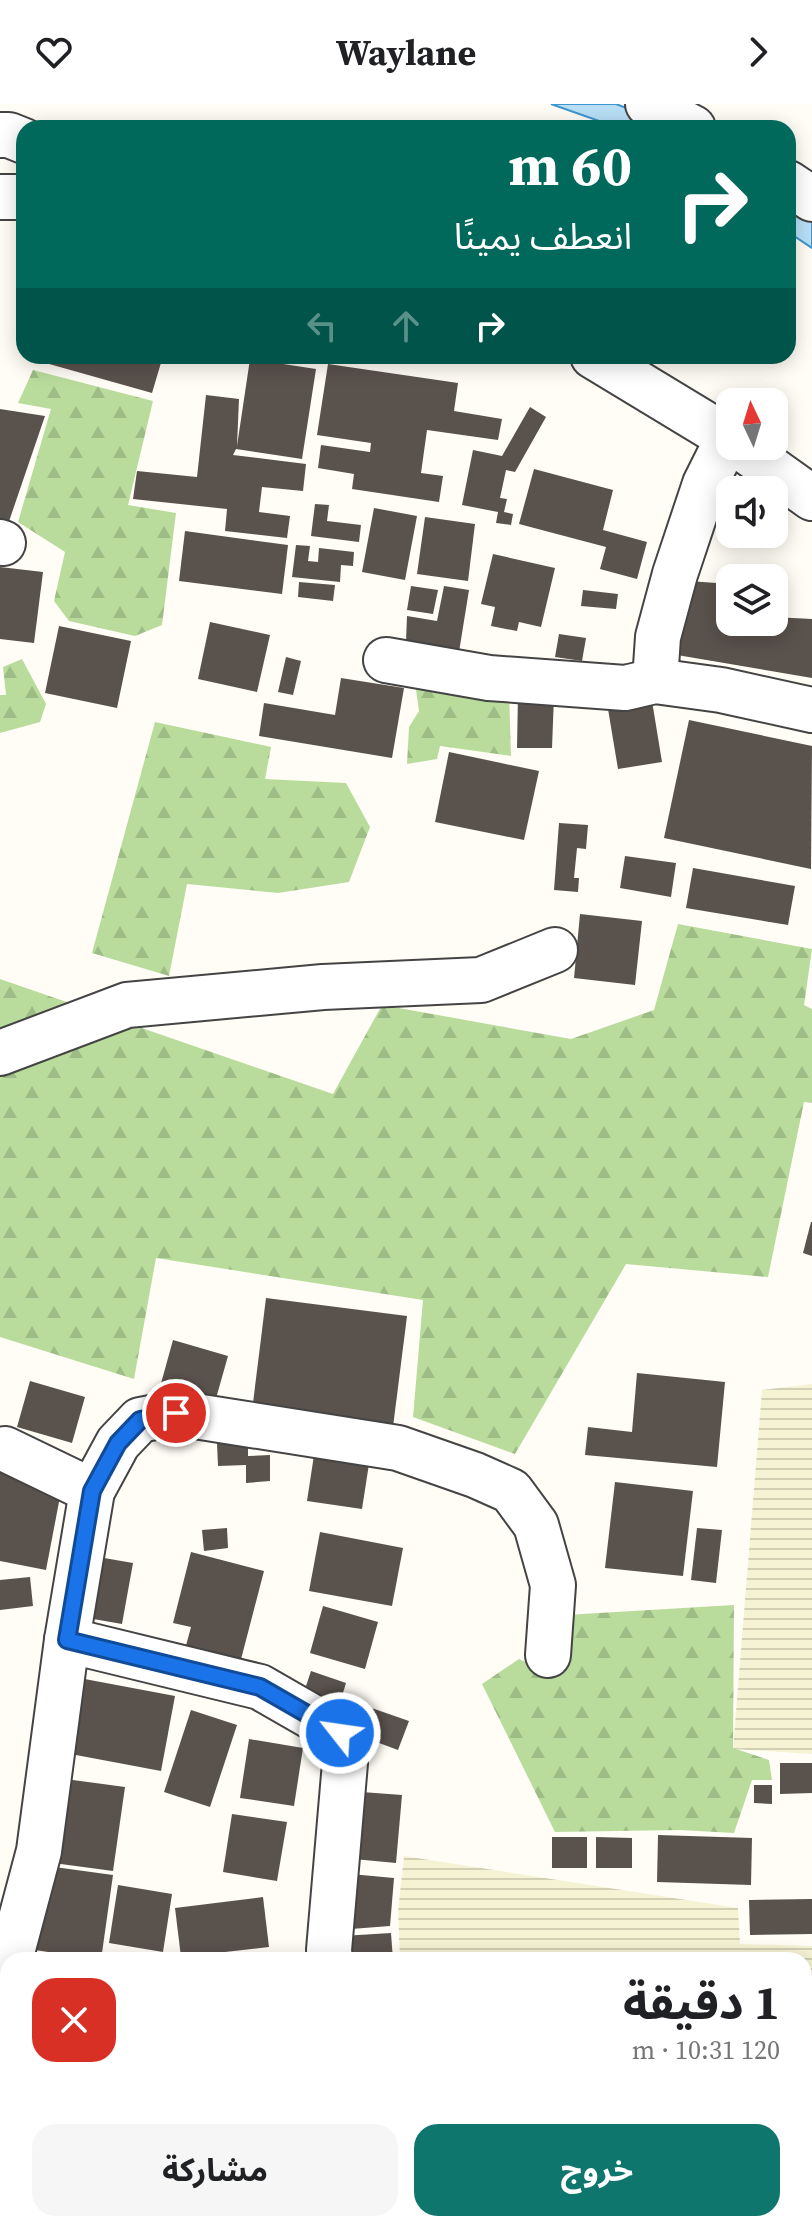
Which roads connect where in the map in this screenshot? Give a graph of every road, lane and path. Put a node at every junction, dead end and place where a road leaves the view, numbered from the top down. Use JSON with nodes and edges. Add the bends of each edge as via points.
{"nodes":[{"id":1,"x":648,"y":104,"type":"edge"},
{"id":2,"x":678,"y":120,"type":"edge"},
{"id":3,"x":606,"y":364,"type":"edge"},
{"id":4,"x":716,"y":431,"type":"edge"},
{"id":5,"x":721,"y":460,"type":"edge"},
{"id":6,"x":759,"y":460,"type":"edge"},
{"id":7,"x":812,"y":498,"type":"edge"},
{"id":8,"x":386,"y":660,"type":"dead end"},
{"id":9,"x":655,"y":681,"type":"junction"},
{"id":10,"x":812,"y":710,"type":"edge"},
{"id":11,"x":555,"y":950,"type":"dead end"},
{"id":12,"x":0,"y":1053,"type":"edge"},
{"id":13,"x":5,"y":1449,"type":"dead end"},
{"id":14,"x":92,"y":1491,"type":"junction"},
{"id":15,"x":67,"y":1640,"type":"junction"},
{"id":16,"x":548,"y":1655,"type":"dead end"},
{"id":17,"x":12,"y":1952,"type":"edge"},
{"id":18,"x":329,"y":1952,"type":"edge"}],
"edges":[{"from":1,"to":2,"type":"street"},
{"from":3,"to":4,"type":"street"},
{"from":5,"to":9,"type":"street","via":[[705,484],[675,574],[658,637]]},
{"from":6,"to":7,"type":"street"},
{"from":8,"to":9,"type":"street","via":[[489,678],[625,688]]},
{"from":9,"to":10,"type":"street"},
{"from":11,"to":12,"type":"street","via":[[481,980],[323,987],[127,1005]]},
{"from":13,"to":14,"type":"street"},
{"from":14,"to":15,"type":"street"},
{"from":14,"to":16,"type":"street","via":[[118,1443],[140,1420],[176,1413],[398,1448],[475,1475],[511,1491],[536,1525],[553,1585]]},
{"from":15,"to":17,"type":"street","via":[[39,1851]]},
{"from":15,"to":18,"type":"street","via":[[260,1687],[340,1733],[345,1763]]}]}
